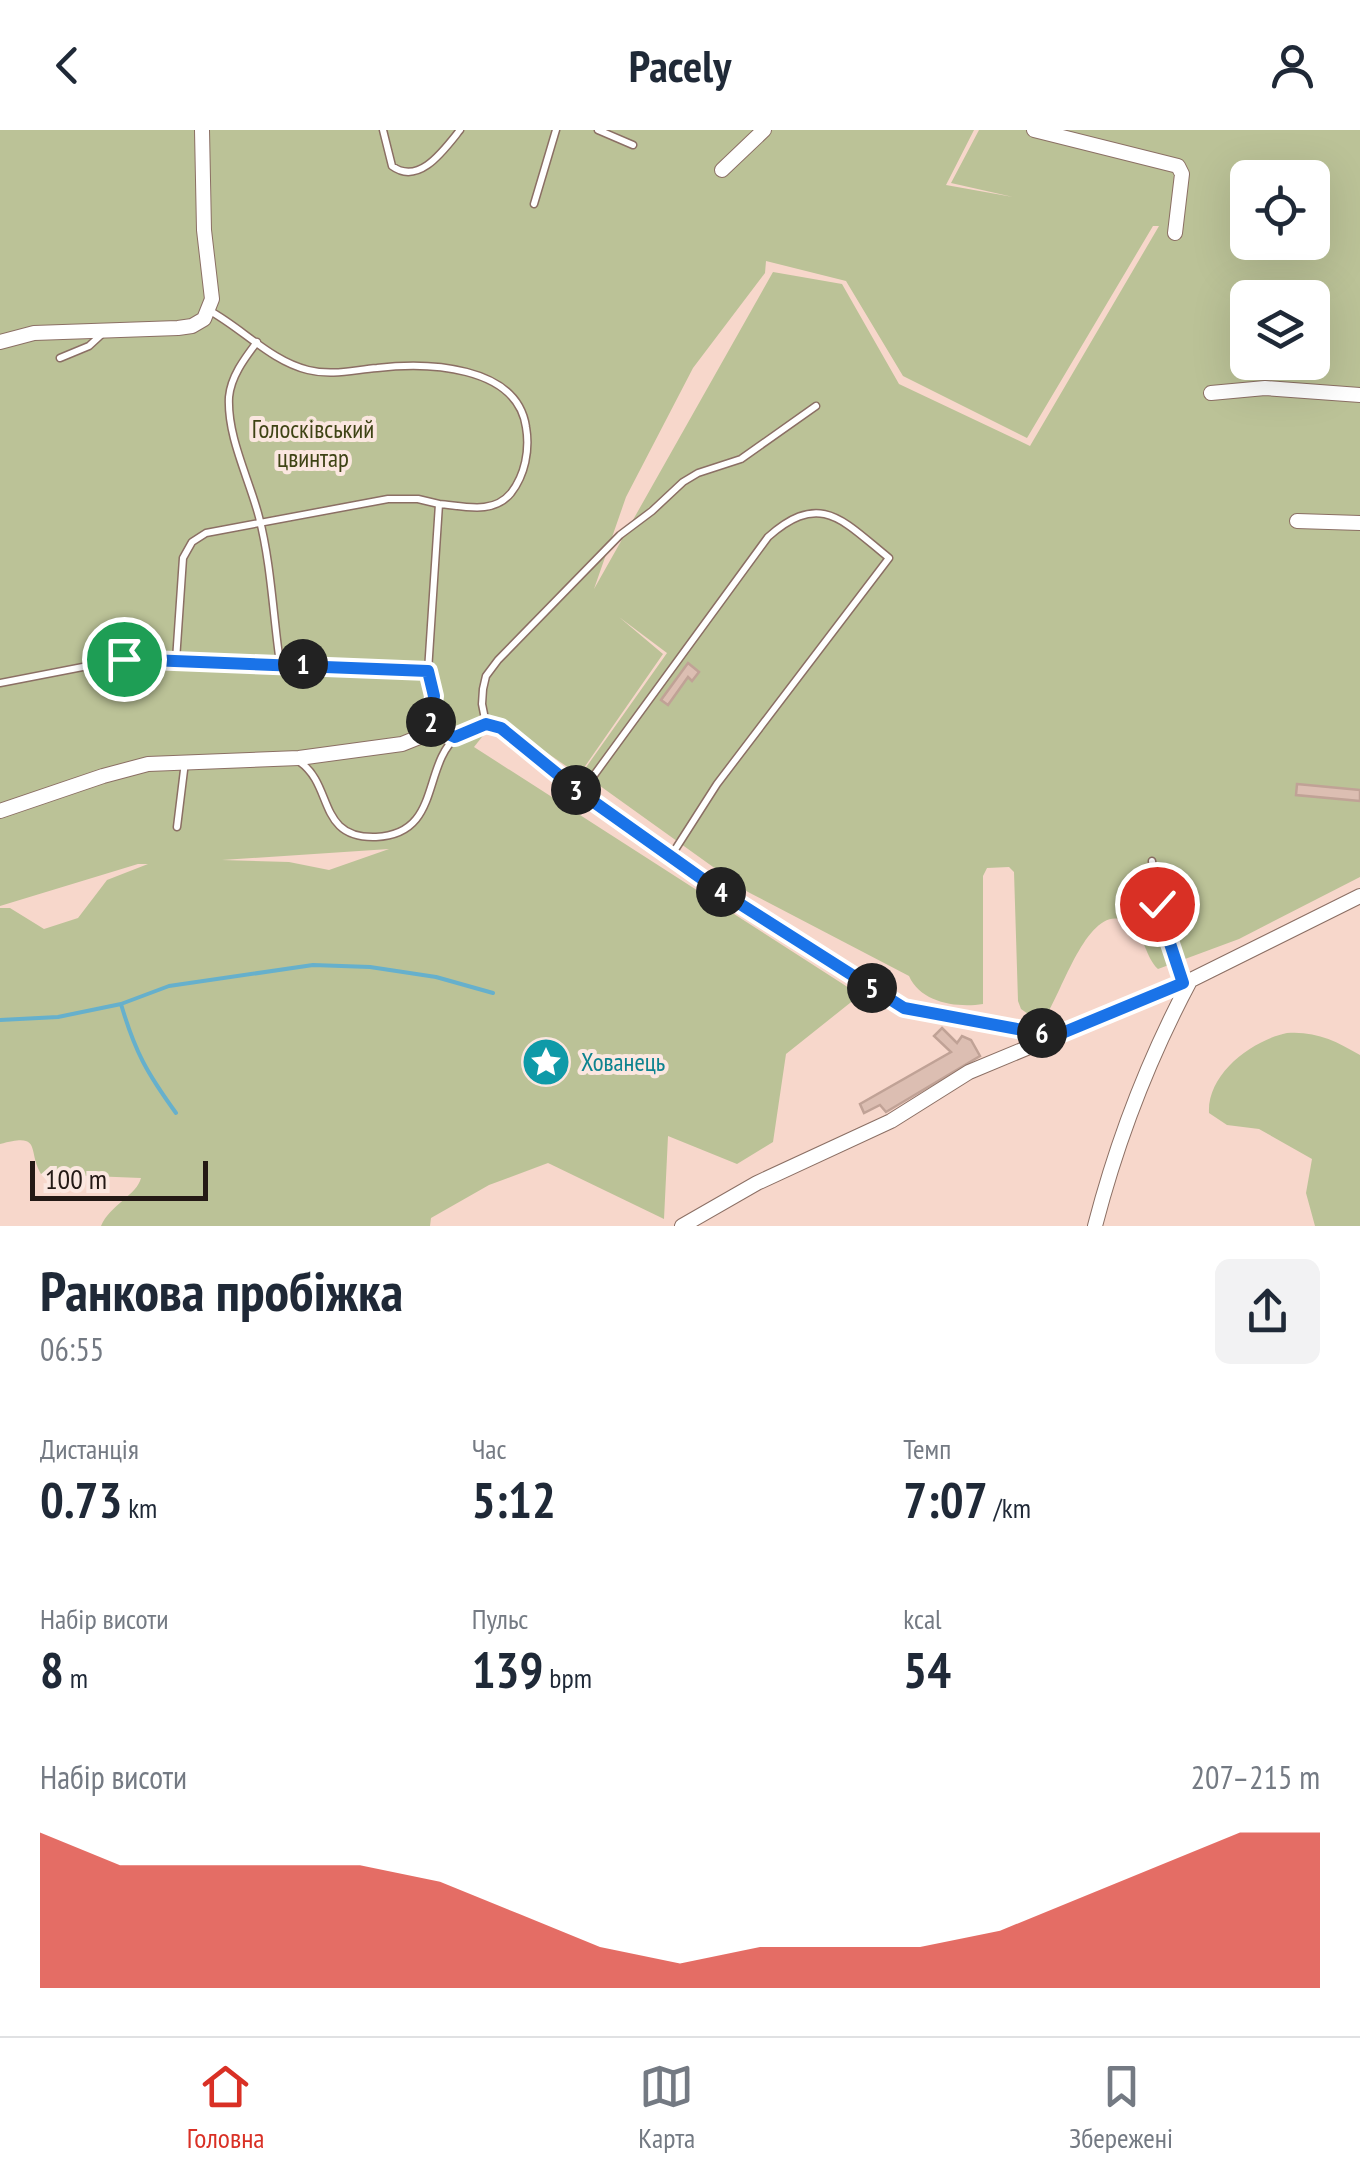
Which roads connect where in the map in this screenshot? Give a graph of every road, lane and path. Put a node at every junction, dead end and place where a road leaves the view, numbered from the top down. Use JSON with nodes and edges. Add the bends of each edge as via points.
{"nodes":[{"id":1,"x":202,"y":130,"type":"edge"},
{"id":2,"x":383,"y":130,"type":"edge"},
{"id":3,"x":460,"y":130,"type":"edge"},
{"id":4,"x":556,"y":130,"type":"edge"},
{"id":5,"x":598,"y":130,"type":"edge"},
{"id":6,"x":764,"y":130,"type":"edge"},
{"id":7,"x":1034,"y":130,"type":"edge"},
{"id":8,"x":633,"y":145,"type":"dead end"},
{"id":9,"x":722,"y":170,"type":"dead end"},
{"id":10,"x":534,"y":204,"type":"dead end"},
{"id":11,"x":1175,"y":232,"type":"dead end"},
{"id":12,"x":210,"y":310,"type":"junction"},
{"id":13,"x":104,"y":331,"type":"junction"},
{"id":14,"x":0,"y":342,"type":"edge"},
{"id":15,"x":257,"y":342,"type":"junction"},
{"id":16,"x":60,"y":358,"type":"dead end"},
{"id":17,"x":1211,"y":393,"type":"dead end"},
{"id":18,"x":1360,"y":395,"type":"edge"},
{"id":19,"x":816,"y":406,"type":"dead end"},
{"id":20,"x":439,"y":504,"type":"junction"},
{"id":21,"x":260,"y":521,"type":"junction"},
{"id":22,"x":1297,"y":521,"type":"dead end"},
{"id":23,"x":1360,"y":524,"type":"edge"},
{"id":24,"x":176,"y":660,"type":"junction"},
{"id":25,"x":280,"y":663,"type":"junction"},
{"id":26,"x":428,"y":671,"type":"junction"},
{"id":27,"x":0,"y":682,"type":"edge"},
{"id":28,"x":486,"y":724,"type":"junction"},
{"id":29,"x":430,"y":726,"type":"junction"},
{"id":30,"x":455,"y":737,"type":"junction"},
{"id":31,"x":289,"y":758,"type":"junction"},
{"id":32,"x":185,"y":761,"type":"junction"},
{"id":33,"x":581,"y":794,"type":"junction"},
{"id":34,"x":0,"y":811,"type":"edge"},
{"id":35,"x":177,"y":826,"type":"dead end"},
{"id":36,"x":671,"y":856,"type":"junction"},
{"id":37,"x":1152,"y":861,"type":"dead end"},
{"id":38,"x":1360,"y":896,"type":"edge"},
{"id":39,"x":1187,"y":982,"type":"junction"},
{"id":40,"x":1055,"y":1036,"type":"junction"},
{"id":41,"x":682,"y":1226,"type":"edge"},
{"id":42,"x":1095,"y":1226,"type":"edge"}],
"edges":[{"from":1,"to":12,"type":"street"},
{"from":2,"to":3,"type":"lane","via":[[392,166],[410,172],[424,168]]},
{"from":4,"to":10,"type":"lane"},
{"from":5,"to":8,"type":"lane"},
{"from":6,"to":9,"type":"street"},
{"from":7,"to":11,"type":"street","via":[[1178,166]]},
{"from":12,"to":13,"type":"street","via":[[192,326]]},
{"from":12,"to":15,"type":"lane"},
{"from":13,"to":14,"type":"street","via":[[34,333]]},
{"from":13,"to":16,"type":"lane"},
{"from":15,"to":20,"type":"lane","via":[[309,370],[341,374],[422,366],[478,376],[506,390],[527,430],[517,484],[494,506]]},
{"from":15,"to":21,"type":"lane","via":[[229,394],[231,426]]},
{"from":17,"to":18,"type":"street","via":[[1265,388]]},
{"from":19,"to":28,"type":"lane","via":[[741,459],[683,482],[578,576],[486,676]]},
{"from":20,"to":21,"type":"lane","via":[[388,498]]},
{"from":20,"to":26,"type":"lane"},
{"from":21,"to":24,"type":"lane","via":[[206,534],[182,558]]},
{"from":21,"to":25,"type":"lane"},
{"from":22,"to":23,"type":"street"},
{"from":24,"to":25,"type":"lane"},
{"from":24,"to":27,"type":"lane","via":[[124,659]]},
{"from":25,"to":26,"type":"lane"},
{"from":26,"to":29,"type":"street","via":[[434,696]]},
{"from":28,"to":30,"type":"lane"},
{"from":28,"to":33,"type":"street","via":[[510,733]]},
{"from":29,"to":30,"type":"street"},
{"from":29,"to":31,"type":"street","via":[[402,744]]},
{"from":30,"to":31,"type":"lane","via":[[422,814],[405,829],[378,837],[352,833],[333,820],[314,776]]},
{"from":31,"to":32,"type":"street"},
{"from":32,"to":34,"type":"street","via":[[103,776]]},
{"from":32,"to":35,"type":"lane"},
{"from":33,"to":36,"type":"street"},
{"from":33,"to":36,"type":"lane","via":[[768,537],[805,512],[835,516],[890,558],[716,784]]},
{"from":36,"to":40,"type":"street","via":[[904,1008]]},
{"from":37,"to":39,"type":"lane","via":[[1157,904]]},
{"from":38,"to":39,"type":"street"},
{"from":39,"to":40,"type":"street"},
{"from":39,"to":42,"type":"street","via":[[1159,1039]]},
{"from":40,"to":41,"type":"street","via":[[969,1072],[892,1121],[757,1182]]}]}
